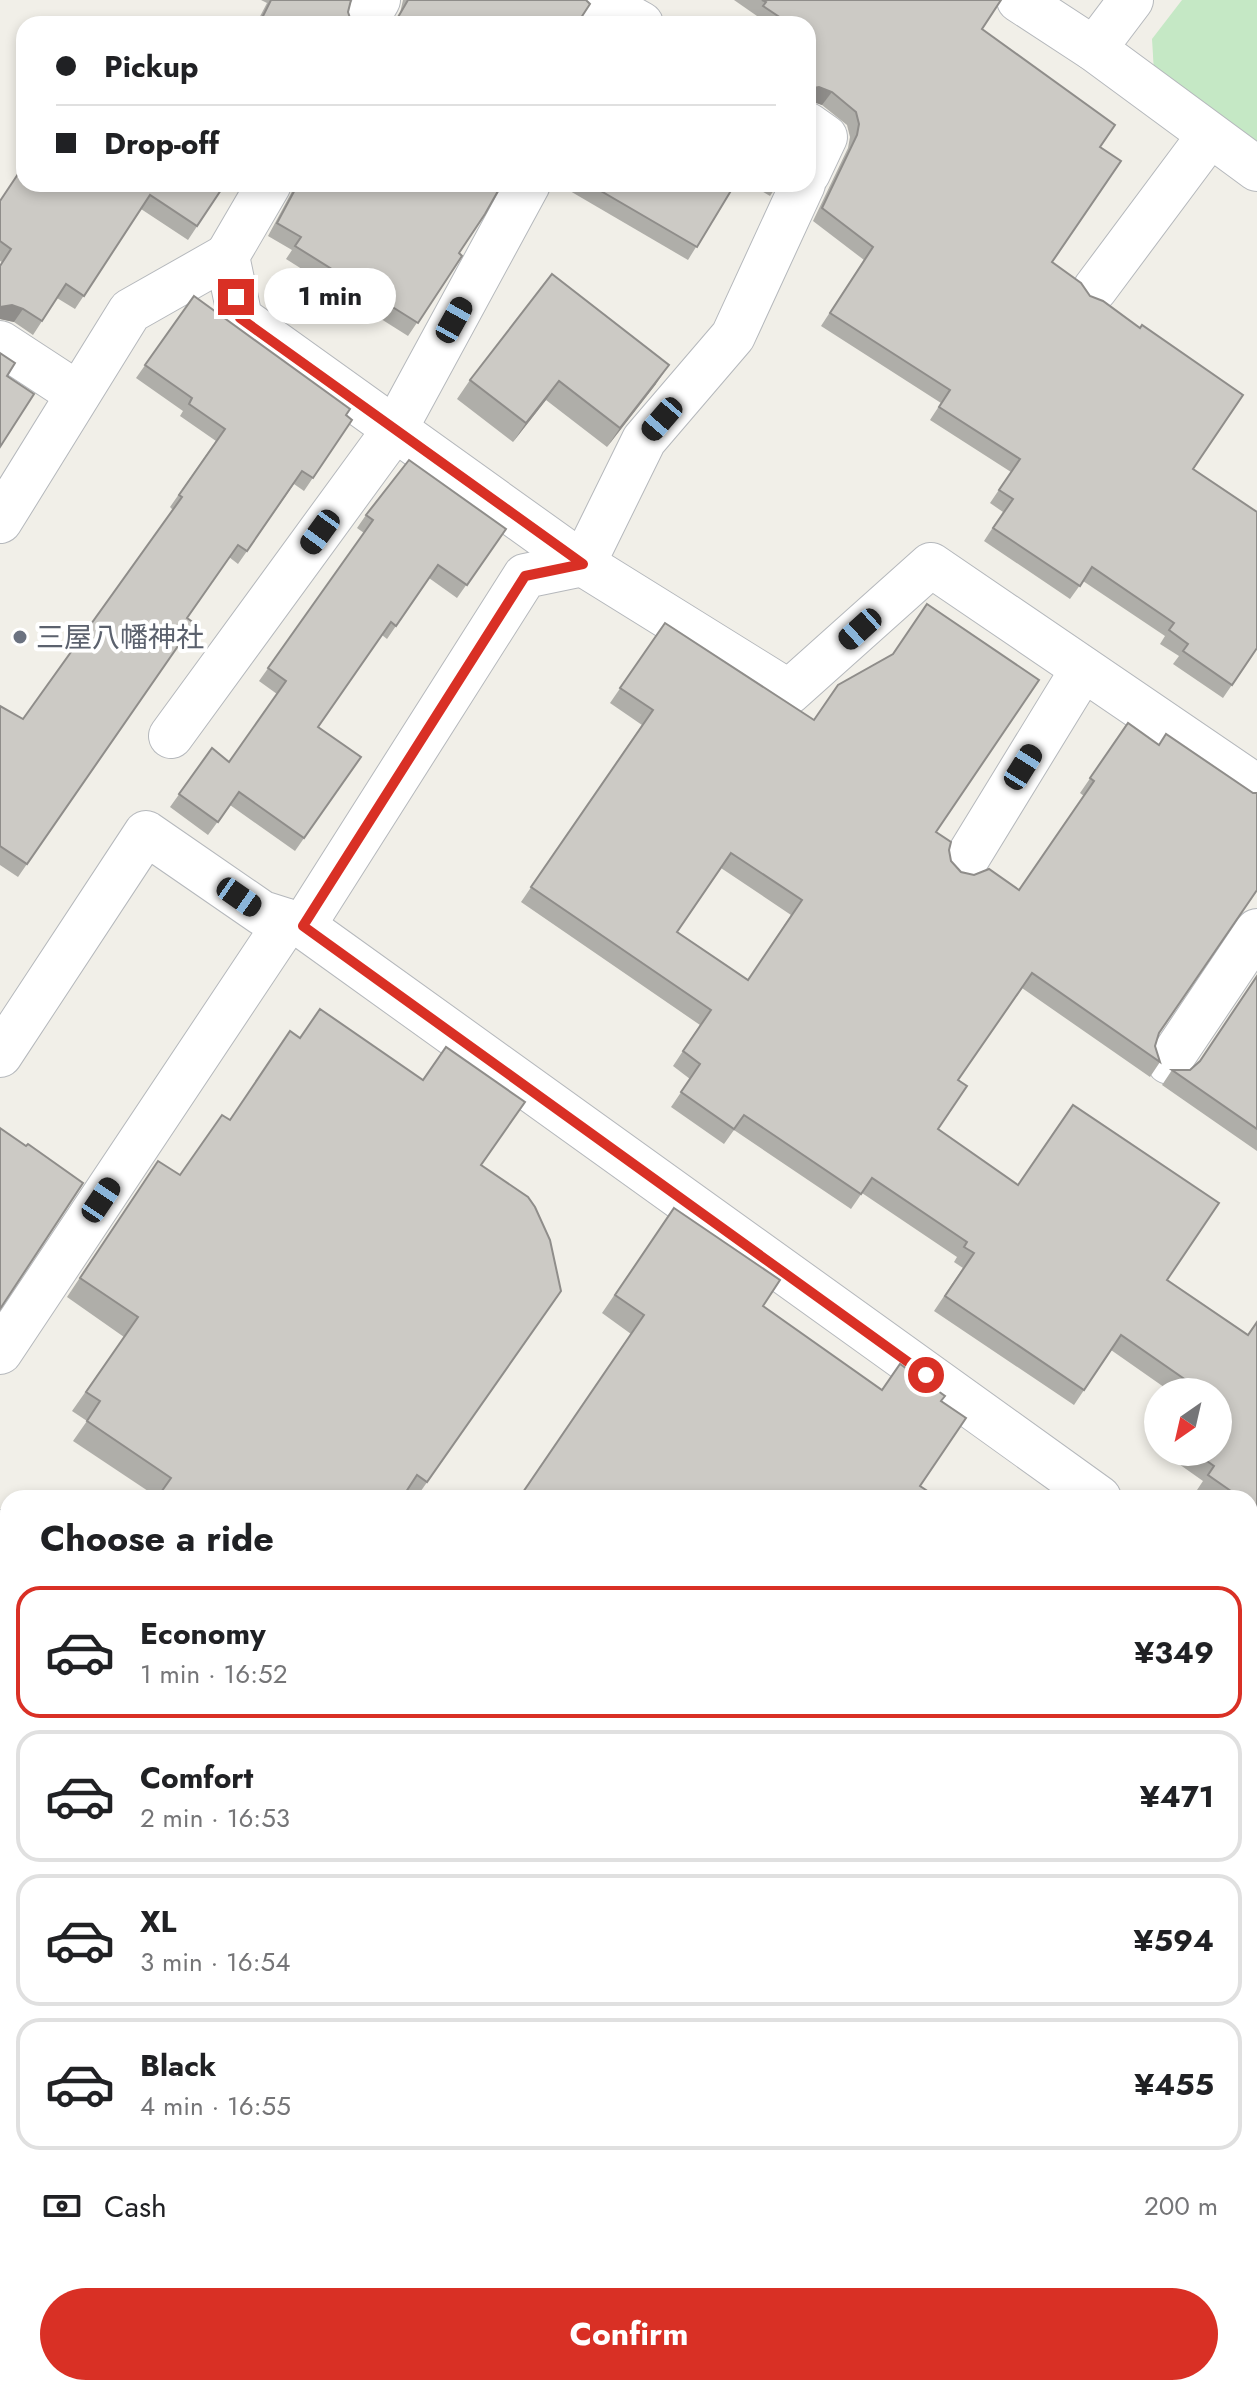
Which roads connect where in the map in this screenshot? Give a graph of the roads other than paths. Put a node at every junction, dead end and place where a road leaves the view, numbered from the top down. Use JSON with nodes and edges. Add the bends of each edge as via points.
{"nodes":[{"id":1,"x":598,"y":0,"type":"edge"},
{"id":2,"x":1019,"y":0,"type":"edge"},
{"id":3,"x":1131,"y":0,"type":"edge"},
{"id":4,"x":627,"y":16,"type":"edge"},
{"id":5,"x":1094,"y":49,"type":"junction"},
{"id":6,"x":816,"y":131,"type":"edge"},
{"id":7,"x":1209,"y":136,"type":"junction"},
{"id":8,"x":816,"y":156,"type":"edge"},
{"id":9,"x":1257,"y":169,"type":"edge"},
{"id":10,"x":264,"y":192,"type":"edge"},
{"id":11,"x":524,"y":192,"type":"edge"},
{"id":12,"x":799,"y":192,"type":"edge"},
{"id":13,"x":227,"y":256,"type":"junction"},
{"id":14,"x":1095,"y":289,"type":"dead end"},
{"id":15,"x":0,"y":343,"type":"edge"},
{"id":16,"x":78,"y":394,"type":"junction"},
{"id":17,"x":395,"y":429,"type":"junction"},
{"id":18,"x":0,"y":521,"type":"edge"},
{"id":19,"x":583,"y":564,"type":"junction"},
{"id":20,"x":1083,"y":669,"type":"junction"},
{"id":21,"x":171,"y":736,"type":"dead end"},
{"id":22,"x":1257,"y":787,"type":"edge"},
{"id":23,"x":963,"y":865,"type":"dead end"},
{"id":24,"x":295,"y":924,"type":"junction"},
{"id":25,"x":1257,"y":931,"type":"edge"},
{"id":26,"x":0,"y":1055,"type":"edge"},
{"id":27,"x":1169,"y":1062,"type":"dead end"},
{"id":28,"x":0,"y":1352,"type":"edge"},
{"id":29,"x":1088,"y":1490,"type":"edge"}],
"edges":[{"from":1,"to":4,"type":"street"},
{"from":2,"to":5,"type":"street"},
{"from":3,"to":5,"type":"street"},
{"from":5,"to":7,"type":"street"},
{"from":6,"to":8,"type":"street","via":[[825,137]]},
{"from":7,"to":9,"type":"street"},
{"from":7,"to":14,"type":"street"},
{"from":10,"to":13,"type":"street"},
{"from":11,"to":17,"type":"street"},
{"from":12,"to":19,"type":"street","via":[[733,336],[644,440]]},
{"from":13,"to":16,"type":"street","via":[[130,311]]},
{"from":13,"to":17,"type":"street","via":[[240,318]]},
{"from":15,"to":16,"type":"street"},
{"from":16,"to":18,"type":"street"},
{"from":17,"to":19,"type":"street"},
{"from":17,"to":21,"type":"street"},
{"from":19,"to":20,"type":"street","via":[[789,692],[931,565]]},
{"from":19,"to":24,"type":"street","via":[[525,576]]},
{"from":20,"to":22,"type":"street"},
{"from":20,"to":23,"type":"street"},
{"from":24,"to":26,"type":"street","via":[[262,913],[146,833]]},
{"from":24,"to":28,"type":"street"},
{"from":24,"to":29,"type":"street"},
{"from":25,"to":27,"type":"street"}]}
